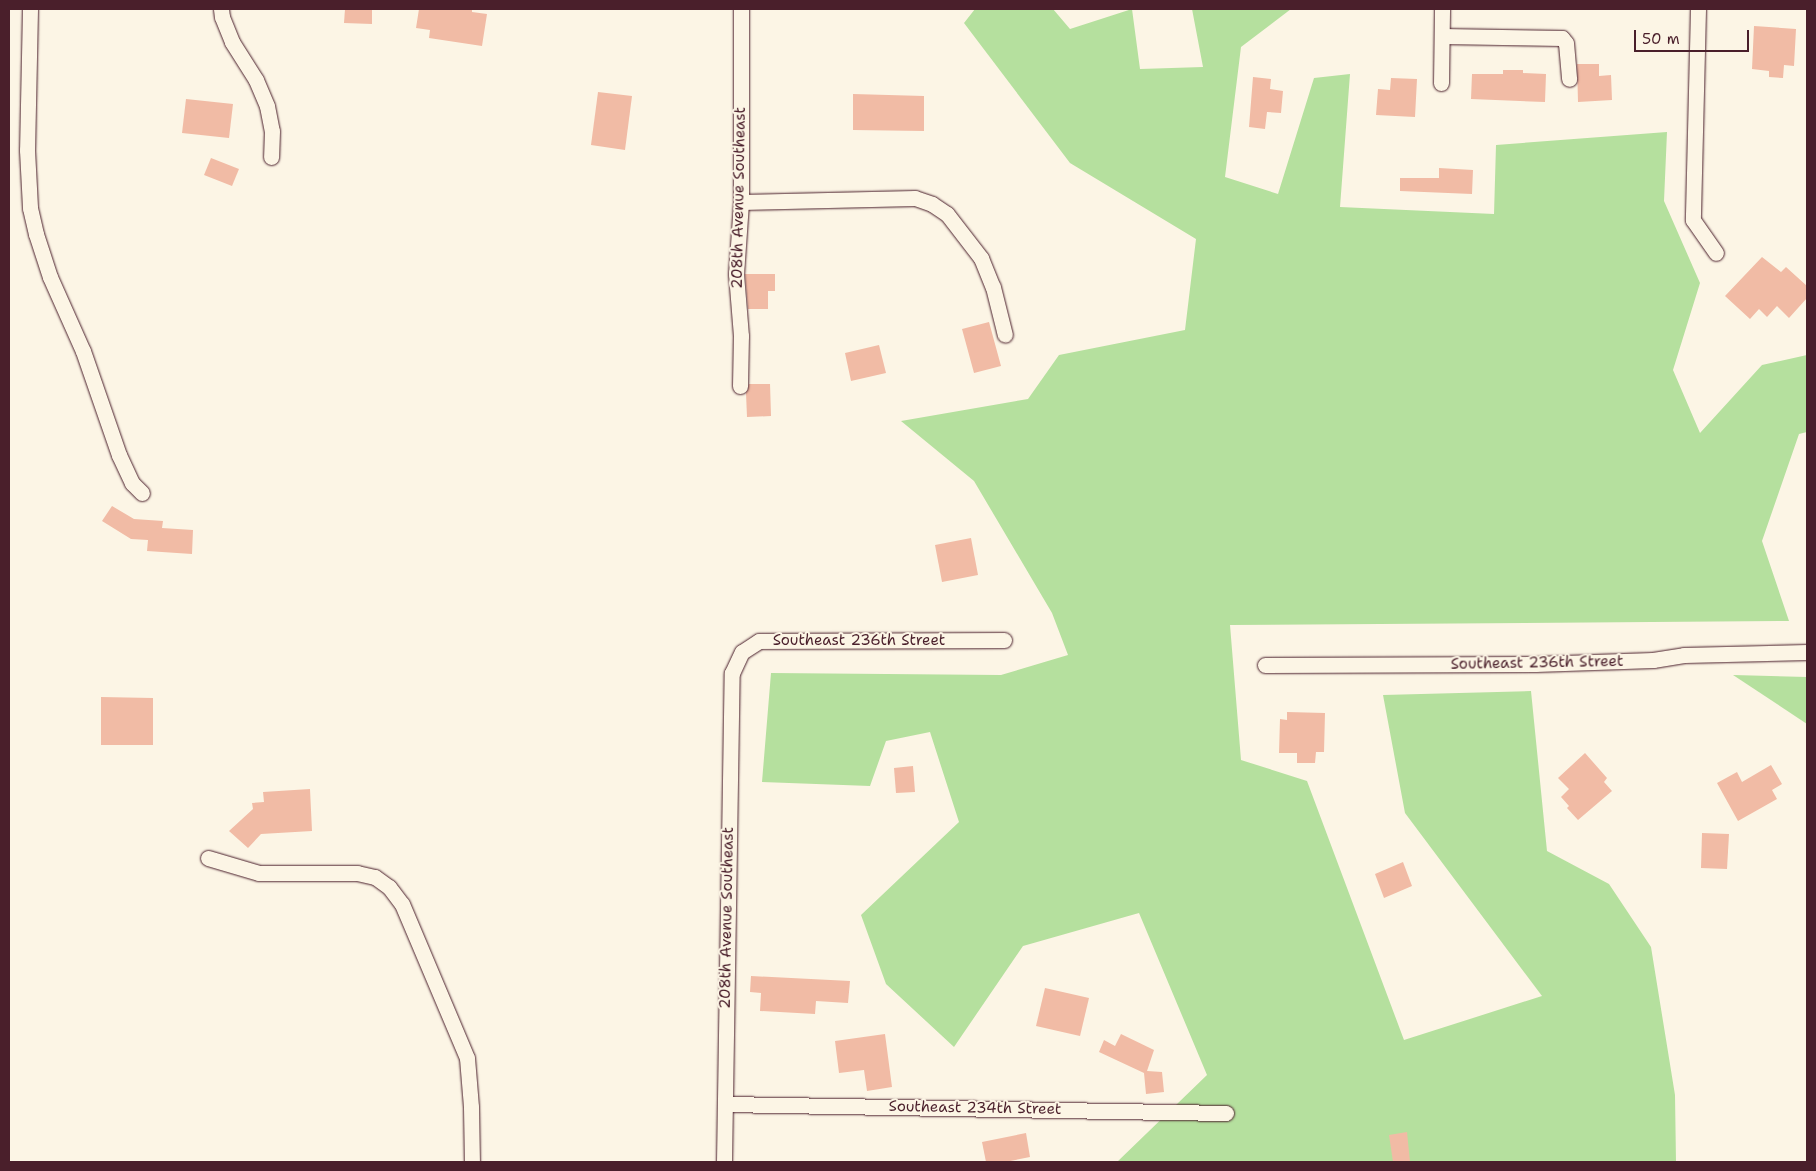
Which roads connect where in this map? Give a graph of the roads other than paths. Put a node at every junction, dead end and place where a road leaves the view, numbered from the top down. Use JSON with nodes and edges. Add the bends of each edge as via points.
{"nodes":[{"id":1,"x":30,"y":9,"type":"edge"},
{"id":2,"x":221,"y":9,"type":"edge"},
{"id":3,"x":741,"y":9,"type":"edge"},
{"id":4,"x":1442,"y":9,"type":"edge"},
{"id":5,"x":1698,"y":9,"type":"edge"},
{"id":6,"x":1442,"y":36,"type":"junction"},
{"id":7,"x":1569,"y":79,"type":"dead end"},
{"id":8,"x":1441,"y":82,"type":"dead end"},
{"id":9,"x":271,"y":157,"type":"dead end"},
{"id":10,"x":740,"y":202,"type":"junction"},
{"id":11,"x":1716,"y":253,"type":"dead end"},
{"id":12,"x":1005,"y":335,"type":"dead end"},
{"id":13,"x":740,"y":386,"type":"dead end"},
{"id":14,"x":142,"y":493,"type":"dead end"},
{"id":15,"x":1004,"y":640,"type":"dead end"},
{"id":16,"x":1807,"y":652,"type":"edge"},
{"id":17,"x":1266,"y":665,"type":"dead end"},
{"id":18,"x":732,"y":673,"type":"joint"},
{"id":19,"x":208,"y":858,"type":"dead end"},
{"id":20,"x":725,"y":1104,"type":"junction"},
{"id":21,"x":1226,"y":1113,"type":"dead end"},
{"id":22,"x":472,"y":1162,"type":"edge"},
{"id":23,"x":724,"y":1162,"type":"edge"}],
"edges":[{"from":1,"to":14,"type":"street","via":[[27,150],[30,208],[36,234],[50,277],[83,351],[119,456],[132,484]]},
{"from":2,"to":9,"type":"street","via":[[232,42],[256,80],[267,106],[272,131]]},
{"from":3,"to":10,"type":"street","name":"208th Avenue Southeast"},
{"from":4,"to":6,"type":"street"},
{"from":5,"to":11,"type":"street","via":[[1693,220]]},
{"from":6,"to":7,"type":"street","via":[[1562,38],[1566,43]]},
{"from":6,"to":8,"type":"street"},
{"from":10,"to":12,"type":"street","via":[[915,198],[932,204],[947,214],[981,258],[993,287]]},
{"from":10,"to":13,"type":"street","name":"208th Avenue Southeast","via":[[736,274],[741,336]]},
{"from":15,"to":18,"type":"street","name":"Southeast 236th Street","via":[[759,641],[742,652]]},
{"from":16,"to":17,"type":"street","name":"Southeast 236th Street","via":[[1535,664]]},
{"from":18,"to":20,"type":"street","name":"208th Avenue Southeast"},
{"from":19,"to":22,"type":"street","via":[[259,873],[357,873],[389,887],[402,904],[467,1058]]},
{"from":20,"to":21,"type":"street","name":"Southeast 234th Street"},
{"from":20,"to":23,"type":"street","name":"208th Avenue Southeast"}]}
